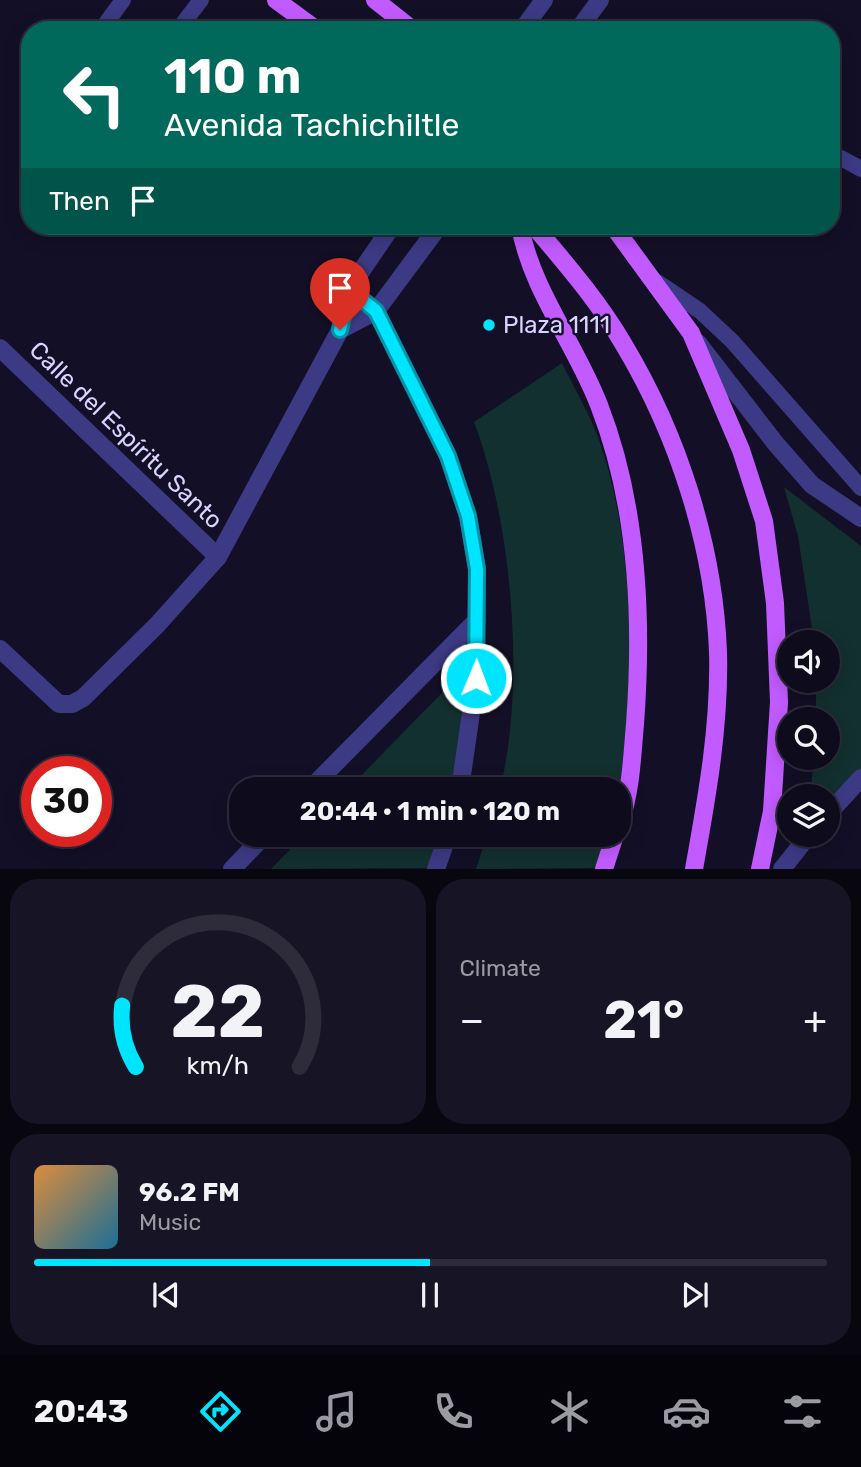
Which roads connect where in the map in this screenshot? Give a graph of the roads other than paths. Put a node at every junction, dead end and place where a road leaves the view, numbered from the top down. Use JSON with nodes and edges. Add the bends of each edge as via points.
{"nodes":[{"id":1,"x":122,"y":0,"type":"edge"},
{"id":2,"x":201,"y":0,"type":"edge"},
{"id":3,"x":276,"y":0,"type":"edge"},
{"id":4,"x":375,"y":0,"type":"edge"},
{"id":5,"x":600,"y":0,"type":"edge"},
{"id":6,"x":540,"y":1,"type":"edge"},
{"id":7,"x":107,"y":21,"type":"edge"},
{"id":8,"x":185,"y":21,"type":"edge"},
{"id":9,"x":305,"y":21,"type":"edge"},
{"id":10,"x":402,"y":21,"type":"edge"},
{"id":11,"x":528,"y":21,"type":"edge"},
{"id":12,"x":585,"y":21,"type":"edge"},
{"id":13,"x":840,"y":158,"type":"edge"},
{"id":14,"x":861,"y":169,"type":"edge"},
{"id":15,"x":386,"y":235,"type":"edge"},
{"id":16,"x":432,"y":235,"type":"edge"},
{"id":17,"x":521,"y":235,"type":"edge"},
{"id":18,"x":542,"y":235,"type":"edge"},
{"id":19,"x":620,"y":235,"type":"edge"},
{"id":20,"x":652,"y":279,"type":"junction"},
{"id":21,"x":349,"y":289,"type":"junction"},
{"id":22,"x":376,"y":311,"type":"junction"},
{"id":23,"x":340,"y":330,"type":"junction"},
{"id":24,"x":691,"y":333,"type":"junction"},
{"id":25,"x":0,"y":348,"type":"edge"},
{"id":26,"x":861,"y":488,"type":"edge"},
{"id":27,"x":861,"y":518,"type":"edge"},
{"id":28,"x":218,"y":557,"type":"junction"},
{"id":29,"x":477,"y":620,"type":"junction"},
{"id":30,"x":0,"y":649,"type":"edge"},
{"id":31,"x":322,"y":777,"type":"edge"},
{"id":32,"x":462,"y":777,"type":"edge"},
{"id":33,"x":631,"y":777,"type":"edge"},
{"id":34,"x":861,"y":778,"type":"edge"},
{"id":35,"x":840,"y":801,"type":"edge"},
{"id":36,"x":253,"y":847,"type":"edge"},
{"id":37,"x":444,"y":847,"type":"edge"},
{"id":38,"x":611,"y":847,"type":"edge"},
{"id":39,"x":799,"y":847,"type":"edge"},
{"id":40,"x":232,"y":869,"type":"edge"},
{"id":41,"x":436,"y":869,"type":"edge"},
{"id":42,"x":604,"y":869,"type":"edge"},
{"id":43,"x":694,"y":869,"type":"edge"},
{"id":44,"x":760,"y":869,"type":"edge"},
{"id":45,"x":782,"y":869,"type":"edge"}],
"edges":[{"from":1,"to":7,"type":"lane"},
{"from":2,"to":8,"type":"lane"},
{"from":3,"to":9,"type":"main road"},
{"from":4,"to":10,"type":"main road"},
{"from":5,"to":12,"type":"street"},
{"from":6,"to":11,"type":"street"},
{"from":13,"to":14,"type":"lane"},
{"from":15,"to":21,"type":"street"},
{"from":16,"to":22,"type":"street"},
{"from":17,"to":33,"type":"main road","via":[[536,277],[599,405],[623,489],[638,613]]},
{"from":18,"to":43,"type":"main road","via":[[624,345],[666,427],[710,577],[718,652],[710,767]]},
{"from":19,"to":20,"type":"main road"},
{"from":20,"to":24,"type":"main road"},
{"from":20,"to":26,"type":"lane","via":[[700,311],[732,341]]},
{"from":21,"to":22,"type":"street"},
{"from":21,"to":23,"type":"street"},
{"from":22,"to":23,"type":"street"},
{"from":22,"to":29,"type":"street","via":[[448,456],[468,516],[477,569]]},
{"from":23,"to":28,"type":"street"},
{"from":24,"to":27,"type":"street","via":[[812,485]]},
{"from":24,"to":44,"type":"main road","via":[[741,450],[760,509],[775,603],[779,702],[772,811]]},
{"from":25,"to":28,"type":"street","name":"Calle del Espíritu Santo"},
{"from":28,"to":30,"type":"street","via":[[156,625],[72,704],[59,704],[49,697]]},
{"from":29,"to":31,"type":"street"},
{"from":29,"to":32,"type":"street","via":[[476,678]]},
{"from":34,"to":35,"type":"street"},
{"from":36,"to":40,"type":"street"},
{"from":37,"to":41,"type":"street"},
{"from":38,"to":42,"type":"main road"},
{"from":39,"to":45,"type":"street"}]}
